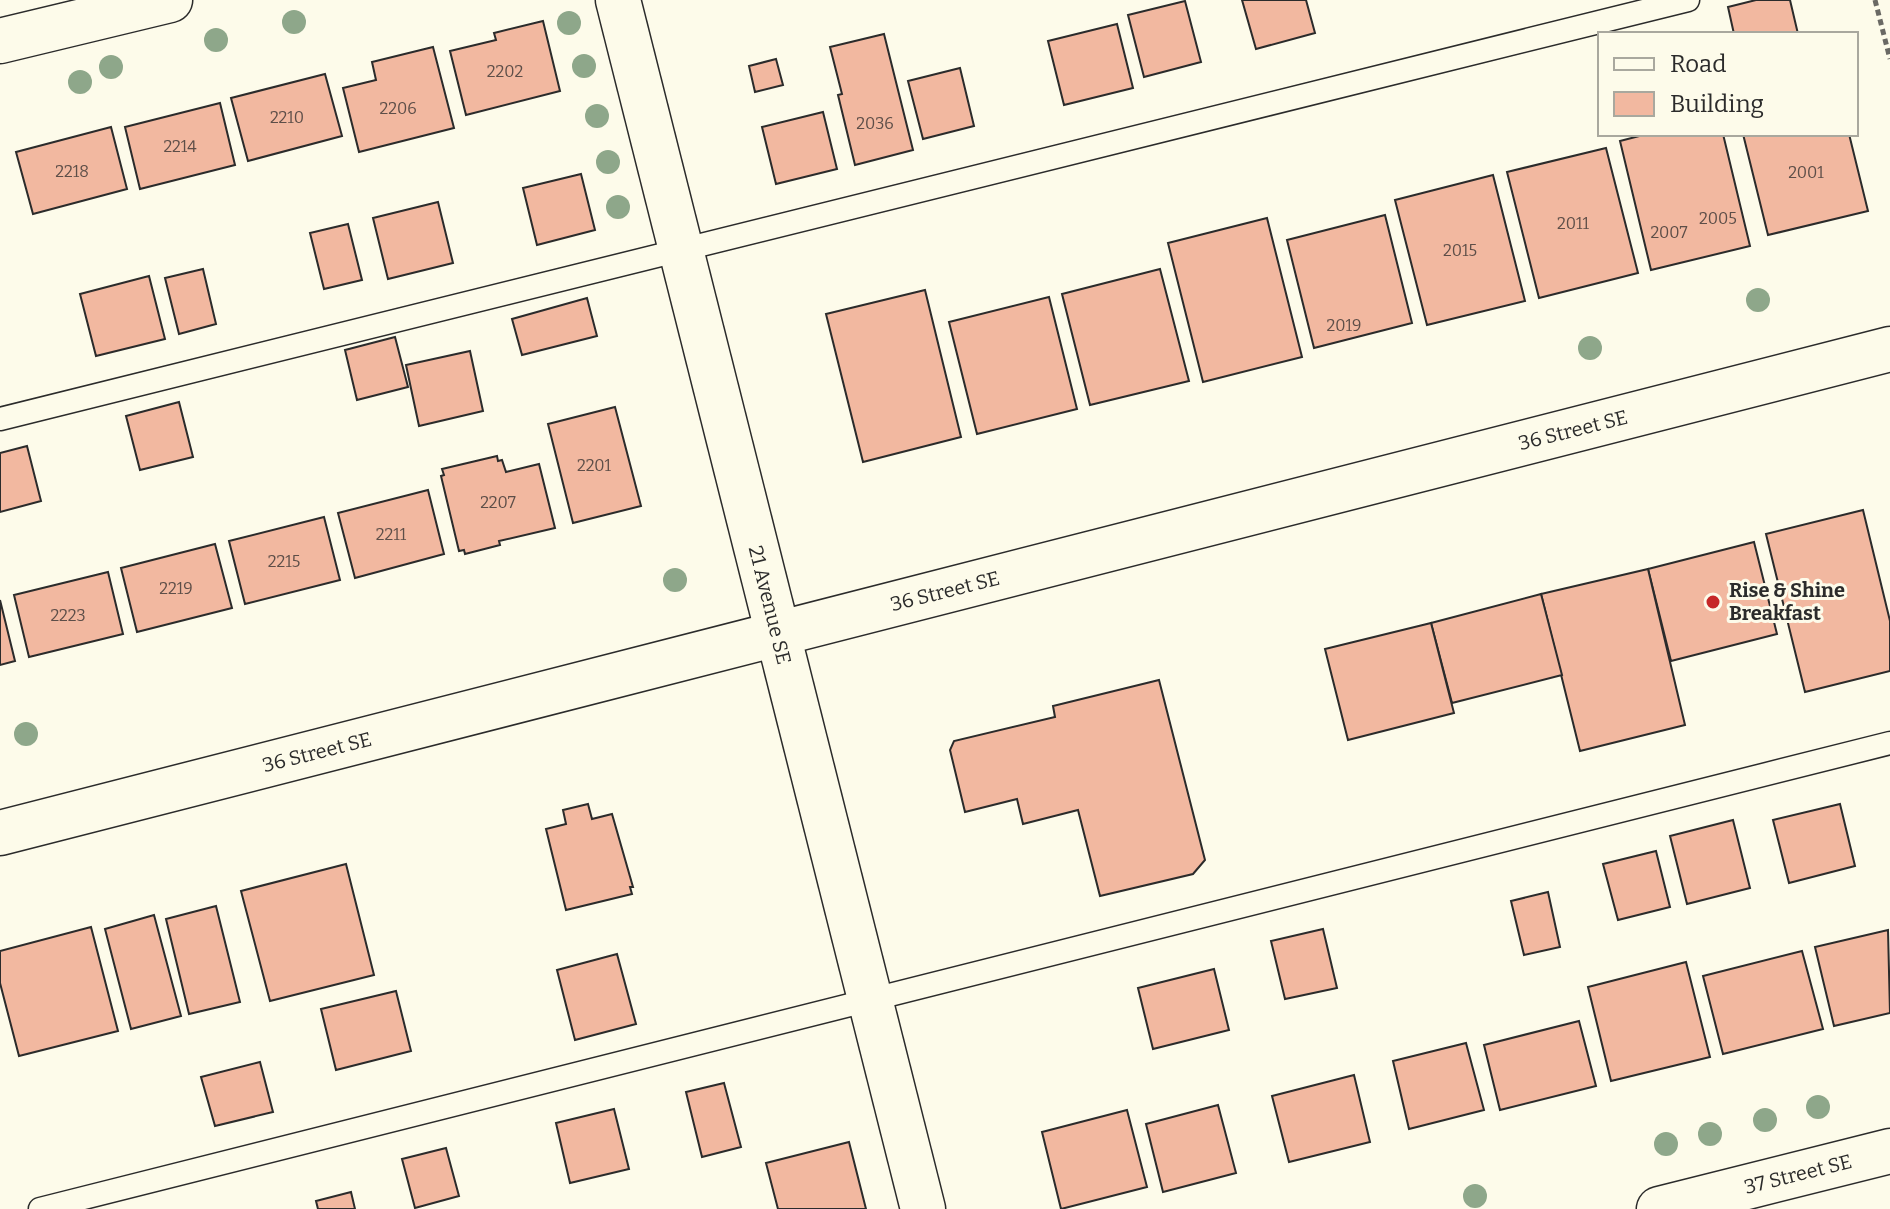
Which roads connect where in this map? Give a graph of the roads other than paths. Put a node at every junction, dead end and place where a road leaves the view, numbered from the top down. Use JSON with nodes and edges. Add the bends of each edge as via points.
{"nodes":[{"id":1,"x":170,"y":0,"type":"edge"},
{"id":2,"x":618,"y":0,"type":"edge"},
{"id":3,"x":1688,"y":0,"type":"edge"},
{"id":4,"x":0,"y":41,"type":"edge"},
{"id":5,"x":680,"y":249,"type":"junction"},
{"id":6,"x":1890,"y":349,"type":"edge"},
{"id":7,"x":0,"y":419,"type":"edge"},
{"id":8,"x":777,"y":634,"type":"junction"},
{"id":9,"x":1890,"y":743,"type":"edge"},
{"id":10,"x":0,"y":833,"type":"edge"},
{"id":11,"x":870,"y":1000,"type":"junction"},
{"id":12,"x":1890,"y":1151,"type":"edge"},
{"id":13,"x":40,"y":1209,"type":"edge"},
{"id":14,"x":923,"y":1209,"type":"edge"},
{"id":15,"x":1659,"y":1209,"type":"edge"}],
"edges":[{"from":1,"to":4,"type":"main road"},
{"from":2,"to":5,"type":"main road","name":"21 Avenue SE"},
{"from":3,"to":5,"type":"lane"},
{"from":5,"to":7,"type":"lane"},
{"from":5,"to":8,"type":"main road","name":"21 Avenue SE"},
{"from":6,"to":8,"type":"main road","name":"36 Street SE"},
{"from":8,"to":10,"type":"main road","name":"36 Street SE"},
{"from":8,"to":11,"type":"main road","name":"21 Avenue SE"},
{"from":9,"to":11,"type":"lane"},
{"from":11,"to":13,"type":"lane"},
{"from":11,"to":14,"type":"main road","name":"21 Avenue SE"},
{"from":12,"to":15,"type":"main road","name":"37 Street SE"}]}
